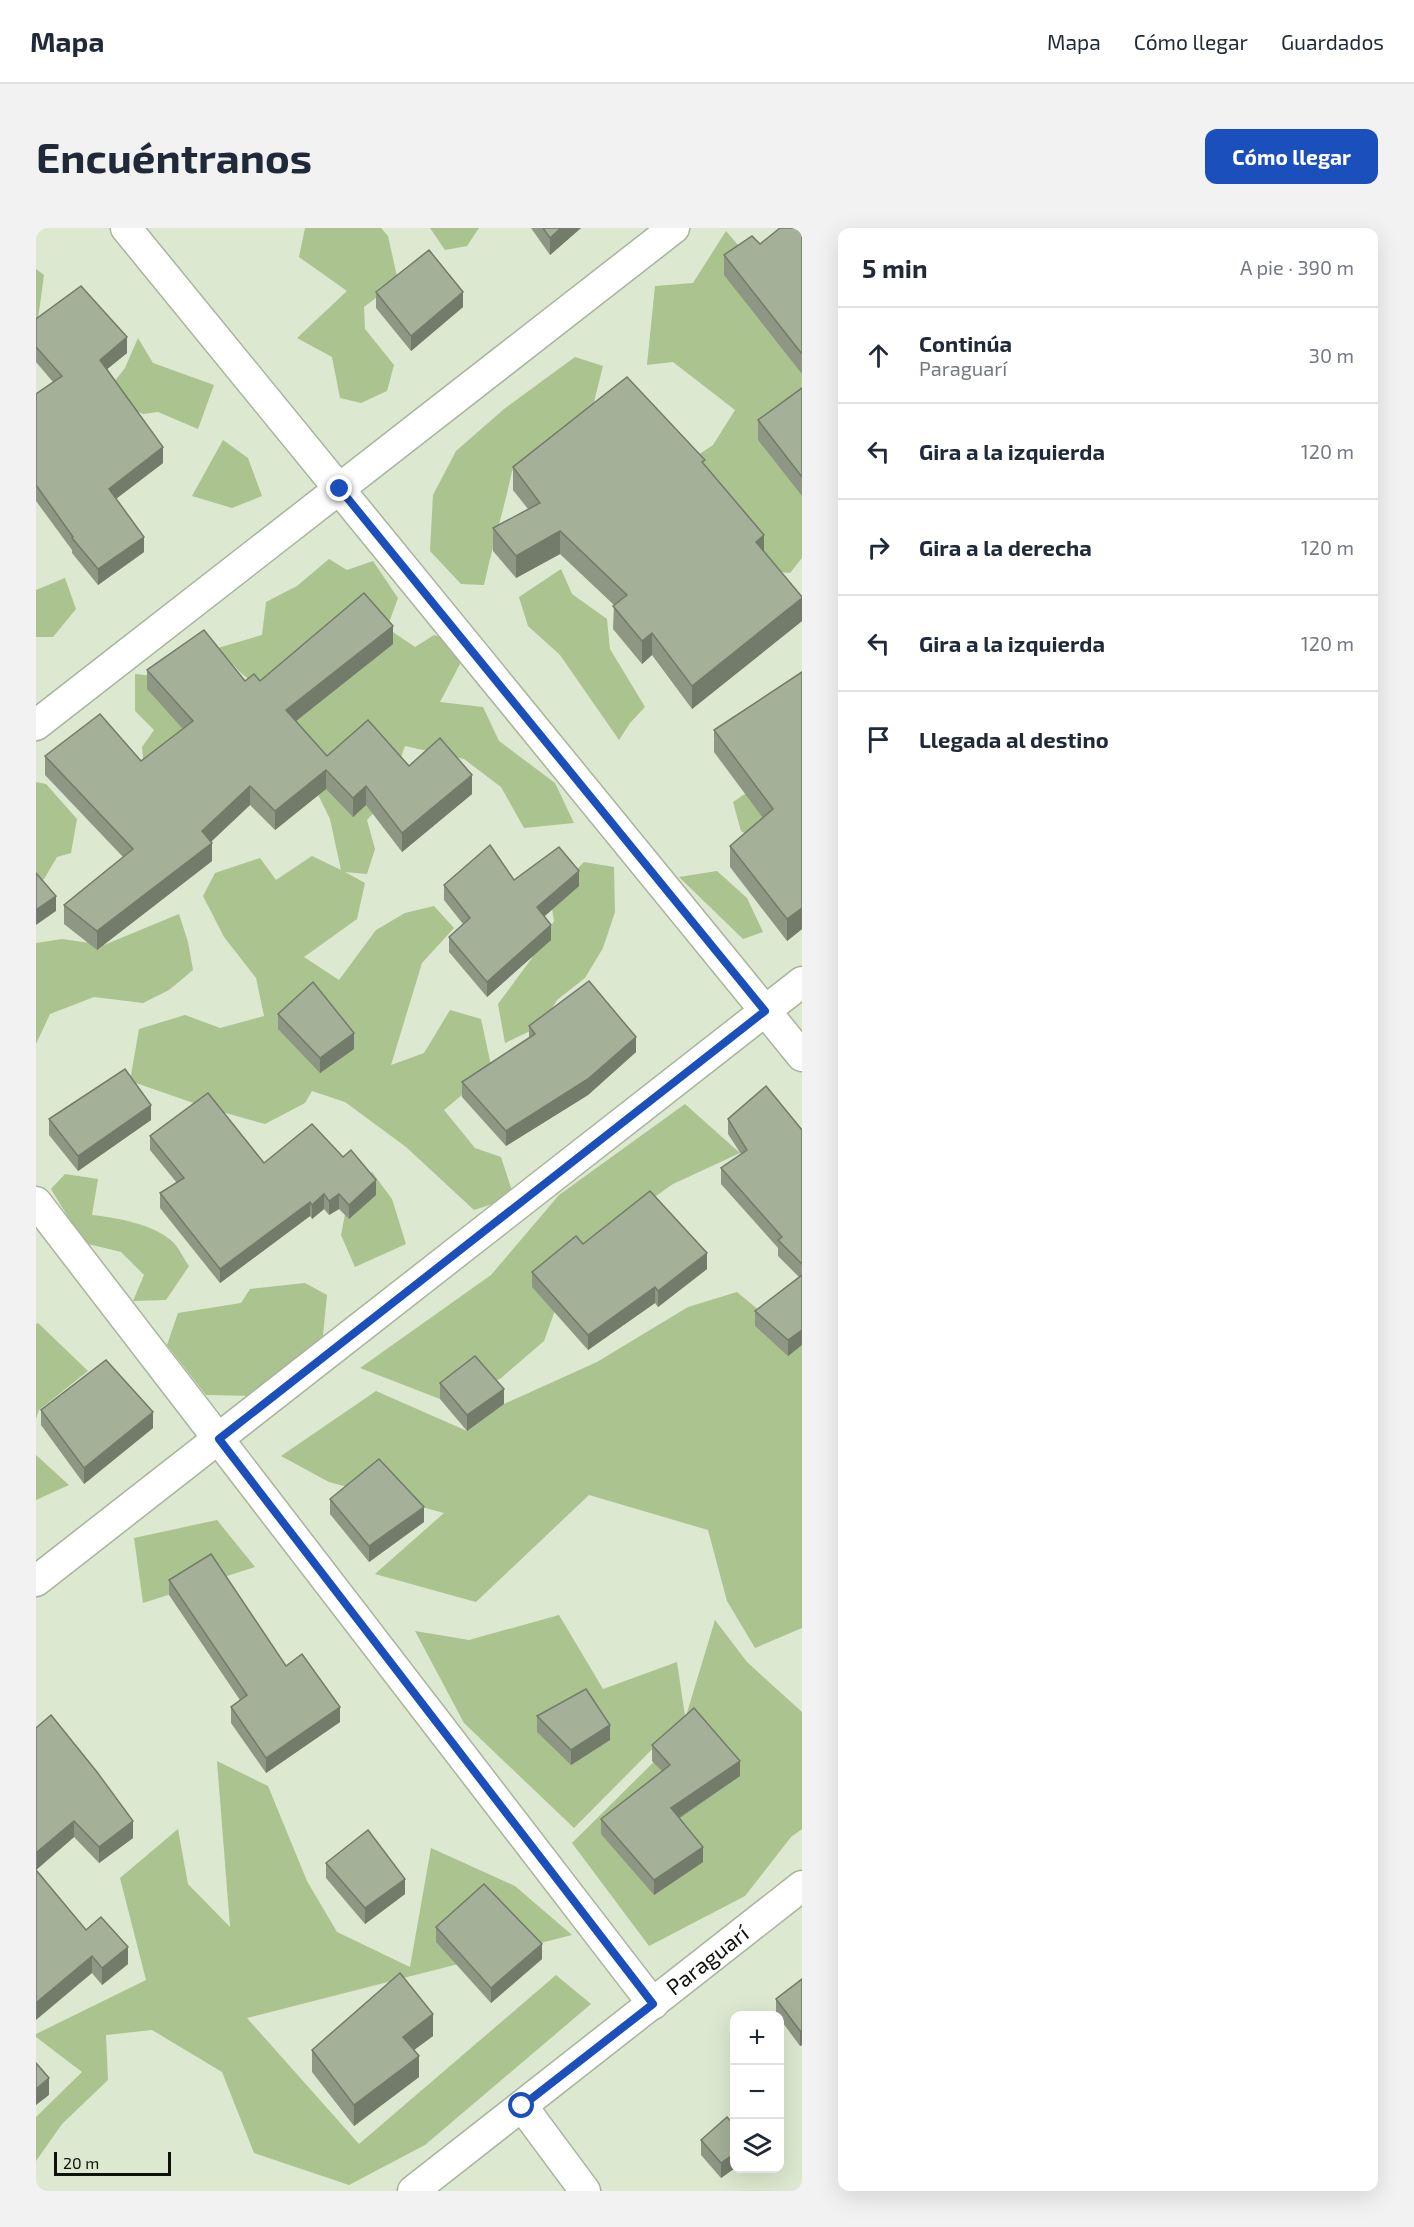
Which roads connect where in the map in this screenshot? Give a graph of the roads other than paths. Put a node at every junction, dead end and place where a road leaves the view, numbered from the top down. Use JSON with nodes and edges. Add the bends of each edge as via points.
{"nodes":[{"id":1,"x":126,"y":228,"type":"edge"},
{"id":2,"x":674,"y":228,"type":"edge"},
{"id":3,"x":340,"y":489,"type":"junction"},
{"id":4,"x":36,"y":725,"type":"edge"},
{"id":5,"x":802,"y":982,"type":"edge"},
{"id":6,"x":765,"y":1011,"type":"junction"},
{"id":7,"x":802,"y":1056,"type":"edge"},
{"id":8,"x":36,"y":1202,"type":"edge"},
{"id":9,"x":219,"y":1439,"type":"junction"},
{"id":10,"x":36,"y":1581,"type":"edge"},
{"id":11,"x":802,"y":1886,"type":"edge"},
{"id":12,"x":653,"y":2004,"type":"junction"},
{"id":13,"x":522,"y":2106,"type":"junction"},
{"id":14,"x":413,"y":2191,"type":"edge"},
{"id":15,"x":585,"y":2191,"type":"edge"}],
"edges":[{"from":1,"to":3,"type":"street"},
{"from":2,"to":3,"type":"street"},
{"from":3,"to":4,"type":"street"},
{"from":3,"to":6,"type":"street"},
{"from":5,"to":6,"type":"street"},
{"from":6,"to":7,"type":"street"},
{"from":6,"to":9,"type":"street"},
{"from":8,"to":9,"type":"street"},
{"from":9,"to":10,"type":"street"},
{"from":9,"to":12,"type":"street"},
{"from":11,"to":12,"type":"street","name":"Paraguarí"},
{"from":12,"to":13,"type":"street","name":"Paraguarí"},
{"from":13,"to":14,"type":"street","name":"Paraguarí"},
{"from":13,"to":15,"type":"street"}]}
